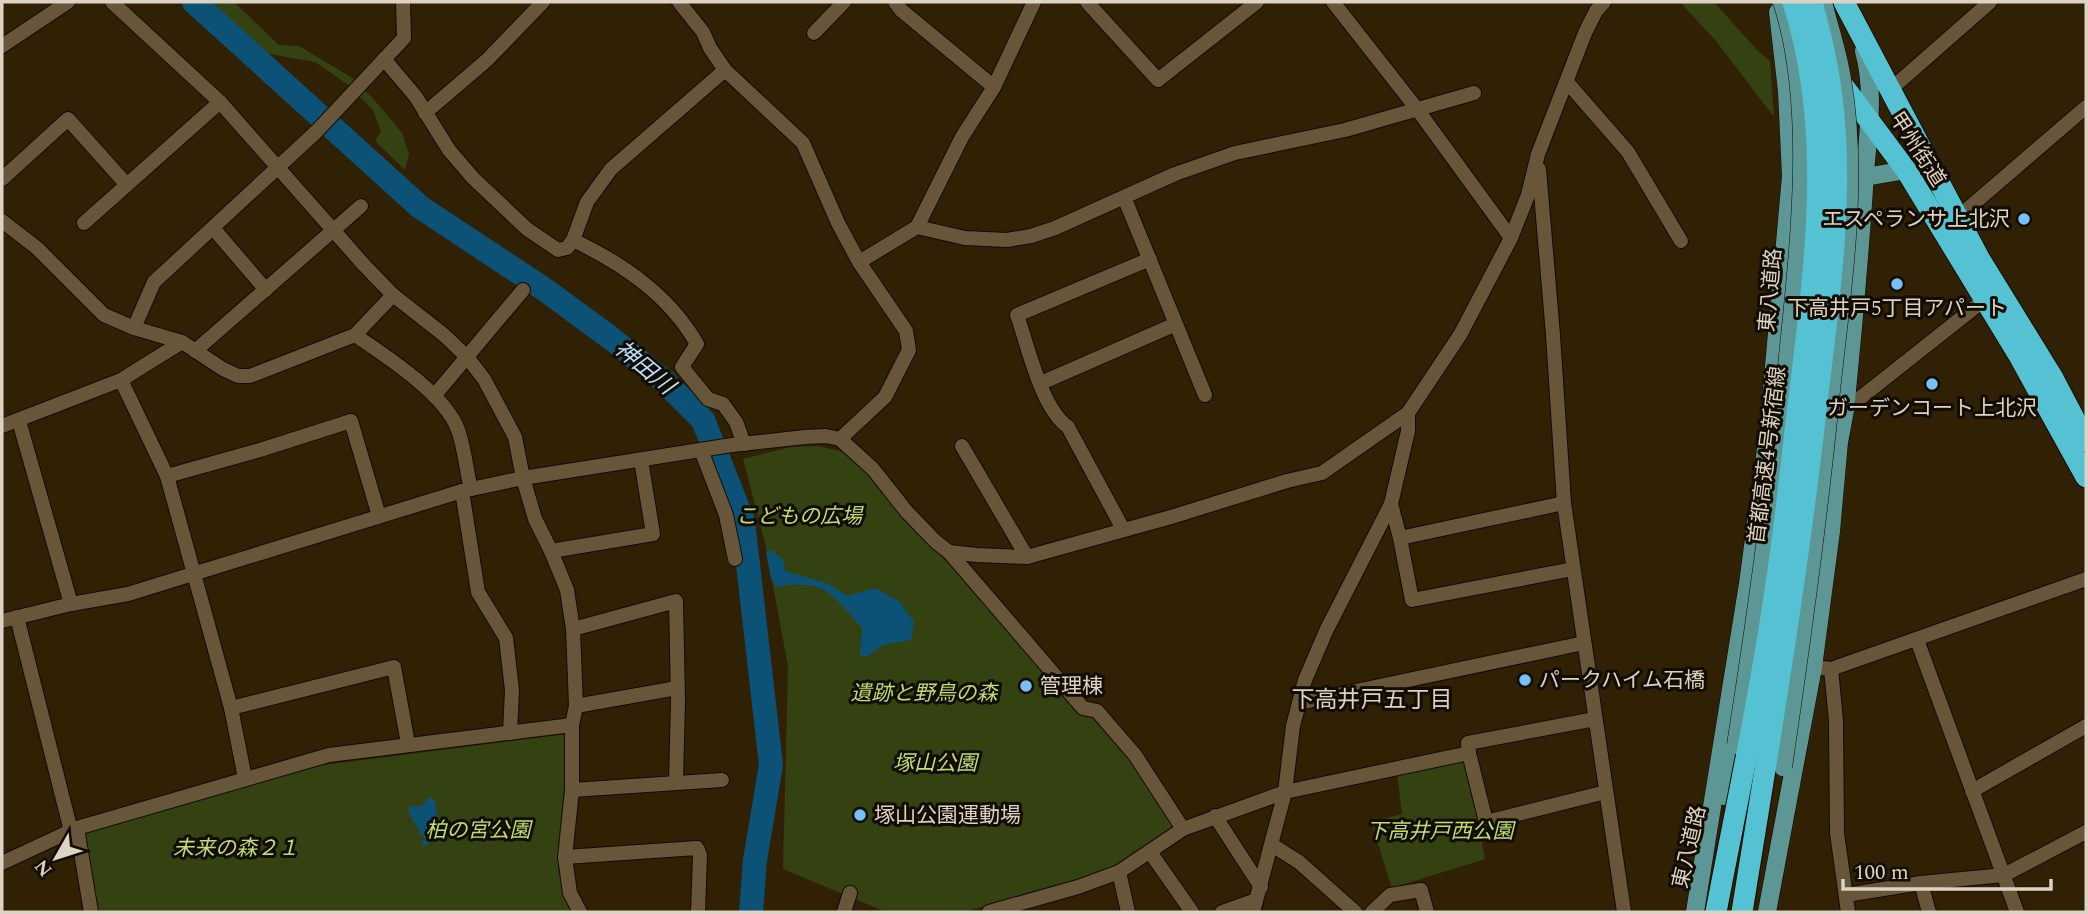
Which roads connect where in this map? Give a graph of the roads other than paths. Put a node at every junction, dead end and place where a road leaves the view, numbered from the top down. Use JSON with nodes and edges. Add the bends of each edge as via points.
{"nodes":[{"id":1,"x":68,"y":2,"type":"edge"},
{"id":2,"x":112,"y":2,"type":"edge"},
{"id":3,"x":403,"y":2,"type":"edge"},
{"id":4,"x":543,"y":2,"type":"edge"},
{"id":5,"x":680,"y":2,"type":"edge"},
{"id":6,"x":844,"y":2,"type":"edge"},
{"id":7,"x":895,"y":2,"type":"edge"},
{"id":8,"x":1034,"y":2,"type":"edge"},
{"id":9,"x":1087,"y":2,"type":"edge"},
{"id":10,"x":1257,"y":2,"type":"edge"},
{"id":11,"x":1334,"y":2,"type":"edge"},
{"id":12,"x":1604,"y":2,"type":"edge"},
{"id":13,"x":1780,"y":2,"type":"edge"},
{"id":14,"x":1793,"y":2,"type":"edge"},
{"id":15,"x":1812,"y":2,"type":"edge"},
{"id":16,"x":1823,"y":2,"type":"edge"},
{"id":17,"x":1990,"y":2,"type":"edge"},
{"id":18,"x":1853,"y":11,"type":"edge"},
{"id":19,"x":814,"y":33,"type":"dead end"},
{"id":20,"x":2,"y":46,"type":"edge"},
{"id":21,"x":384,"y":59,"type":"junction"},
{"id":22,"x":725,"y":70,"type":"junction"},
{"id":23,"x":1567,"y":82,"type":"junction"},
{"id":24,"x":994,"y":88,"type":"junction"},
{"id":25,"x":1891,"y":89,"type":"junction"},
{"id":26,"x":1474,"y":93,"type":"dead end"},
{"id":27,"x":220,"y":102,"type":"junction"},
{"id":28,"x":2086,"y":107,"type":"edge"},
{"id":29,"x":1417,"y":109,"type":"junction"},
{"id":30,"x":425,"y":113,"type":"junction"},
{"id":31,"x":1868,"y":118,"type":"junction"},
{"id":32,"x":1538,"y":154,"type":"junction"},
{"id":33,"x":277,"y":168,"type":"junction"},
{"id":34,"x":1906,"y":170,"type":"junction"},
{"id":35,"x":1865,"y":177,"type":"junction"},
{"id":36,"x":2,"y":179,"type":"edge"},
{"id":37,"x":127,"y":185,"type":"junction"},
{"id":38,"x":1124,"y":197,"type":"junction"},
{"id":39,"x":361,"y":206,"type":"dead end"},
{"id":40,"x":1957,"y":218,"type":"junction"},
{"id":41,"x":2,"y":222,"type":"edge"},
{"id":42,"x":84,"y":223,"type":"dead end"},
{"id":43,"x":916,"y":227,"type":"junction"},
{"id":44,"x":213,"y":228,"type":"junction"},
{"id":45,"x":333,"y":230,"type":"junction"},
{"id":46,"x":1511,"y":238,"type":"junction"},
{"id":47,"x":573,"y":240,"type":"junction"},
{"id":48,"x":1681,"y":241,"type":"dead end"},
{"id":49,"x":1150,"y":259,"type":"junction"},
{"id":50,"x":859,"y":261,"type":"junction"},
{"id":51,"x":266,"y":290,"type":"junction"},
{"id":52,"x":523,"y":290,"type":"dead end"},
{"id":53,"x":393,"y":295,"type":"junction"},
{"id":54,"x":1984,"y":300,"type":"junction"},
{"id":55,"x":1176,"y":324,"type":"junction"},
{"id":56,"x":134,"y":328,"type":"junction"},
{"id":57,"x":355,"y":335,"type":"junction"},
{"id":58,"x":182,"y":342,"type":"junction"},
{"id":59,"x":195,"y":351,"type":"junction"},
{"id":60,"x":467,"y":357,"type":"junction"},
{"id":61,"x":121,"y":380,"type":"junction"},
{"id":62,"x":1041,"y":383,"type":"junction"},
{"id":63,"x":1205,"y":395,"type":"dead end"},
{"id":64,"x":433,"y":396,"type":"junction"},
{"id":65,"x":1845,"y":410,"type":"junction"},
{"id":66,"x":1408,"y":413,"type":"junction"},
{"id":67,"x":19,"y":421,"type":"junction"},
{"id":68,"x":2,"y":426,"type":"edge"},
{"id":69,"x":1768,"y":434,"type":"junction"},
{"id":70,"x":840,"y":439,"type":"junction"},
{"id":71,"x":2086,"y":441,"type":"edge"},
{"id":72,"x":1839,"y":442,"type":"junction"},
{"id":73,"x":744,"y":444,"type":"junction"},
{"id":74,"x":962,"y":446,"type":"dead end"},
{"id":75,"x":703,"y":450,"type":"junction"},
{"id":76,"x":641,"y":460,"type":"junction"},
{"id":77,"x":167,"y":476,"type":"junction"},
{"id":78,"x":2086,"y":477,"type":"edge"},
{"id":79,"x":523,"y":478,"type":"junction"},
{"id":80,"x":466,"y":490,"type":"junction"},
{"id":81,"x":1564,"y":503,"type":"junction"},
{"id":82,"x":1391,"y":504,"type":"junction"},
{"id":83,"x":379,"y":516,"type":"junction"},
{"id":84,"x":1123,"y":529,"type":"junction"},
{"id":85,"x":1401,"y":538,"type":"junction"},
{"id":86,"x":551,"y":551,"type":"junction"},
{"id":87,"x":949,"y":552,"type":"junction"},
{"id":88,"x":1027,"y":557,"type":"junction"},
{"id":89,"x":735,"y":559,"type":"dead end"},
{"id":90,"x":1573,"y":569,"type":"junction"},
{"id":91,"x":195,"y":573,"type":"junction"},
{"id":92,"x":2086,"y":579,"type":"edge"},
{"id":93,"x":71,"y":604,"type":"junction"},
{"id":94,"x":17,"y":617,"type":"junction"},
{"id":95,"x":2,"y":621,"type":"edge"},
{"id":96,"x":573,"y":629,"type":"junction"},
{"id":97,"x":1917,"y":639,"type":"junction"},
{"id":98,"x":1584,"y":643,"type":"junction"},
{"id":99,"x":1822,"y":668,"type":"junction"},
{"id":100,"x":677,"y":688,"type":"junction"},
{"id":101,"x":1299,"y":703,"type":"junction"},
{"id":102,"x":576,"y":706,"type":"junction"},
{"id":103,"x":231,"y":708,"type":"junction"},
{"id":104,"x":1595,"y":719,"type":"junction"},
{"id":105,"x":572,"y":725,"type":"junction"},
{"id":106,"x":2086,"y":726,"type":"edge"},
{"id":107,"x":510,"y":733,"type":"junction"},
{"id":108,"x":408,"y":744,"type":"junction"},
{"id":109,"x":1469,"y":753,"type":"junction"},
{"id":110,"x":245,"y":778,"type":"junction"},
{"id":111,"x":722,"y":780,"type":"dead end"},
{"id":112,"x":676,"y":782,"type":"junction"},
{"id":113,"x":572,"y":790,"type":"junction"},
{"id":114,"x":1972,"y":791,"type":"junction"},
{"id":115,"x":1285,"y":792,"type":"junction"},
{"id":116,"x":1606,"y":792,"type":"junction"},
{"id":117,"x":1215,"y":816,"type":"junction"},
{"id":118,"x":1183,"y":829,"type":"junction"},
{"id":119,"x":74,"y":830,"type":"junction"},
{"id":120,"x":2086,"y":832,"type":"edge"},
{"id":121,"x":1272,"y":845,"type":"junction"},
{"id":122,"x":1150,"y":852,"type":"junction"},
{"id":123,"x":565,"y":857,"type":"junction"},
{"id":124,"x":2,"y":863,"type":"edge"},
{"id":125,"x":1119,"y":872,"type":"junction"},
{"id":126,"x":2004,"y":876,"type":"junction"},
{"id":127,"x":1921,"y":883,"type":"junction"},
{"id":128,"x":850,"y":893,"type":"dead end"},
{"id":129,"x":1846,"y":895,"type":"junction"},
{"id":130,"x":1256,"y":900,"type":"edge"},
{"id":131,"x":91,"y":912,"type":"edge"},
{"id":132,"x":580,"y":912,"type":"edge"},
{"id":133,"x":698,"y":912,"type":"edge"},
{"id":134,"x":844,"y":912,"type":"edge"},
{"id":135,"x":989,"y":912,"type":"edge"},
{"id":136,"x":1128,"y":912,"type":"edge"},
{"id":137,"x":1192,"y":912,"type":"edge"},
{"id":138,"x":1222,"y":912,"type":"edge"},
{"id":139,"x":1355,"y":912,"type":"edge"},
{"id":140,"x":1372,"y":912,"type":"edge"},
{"id":141,"x":1427,"y":912,"type":"edge"},
{"id":142,"x":1623,"y":912,"type":"edge"},
{"id":143,"x":1696,"y":912,"type":"edge"},
{"id":144,"x":1716,"y":912,"type":"edge"},
{"id":145,"x":1742,"y":912,"type":"edge"},
{"id":146,"x":1765,"y":912,"type":"edge"},
{"id":147,"x":1848,"y":912,"type":"edge"},
{"id":148,"x":1929,"y":912,"type":"edge"},
{"id":149,"x":2017,"y":912,"type":"edge"}],
"edges":[{"from":1,"to":20,"type":"street"},
{"from":2,"to":27,"type":"street"},
{"from":3,"to":21,"type":"street","via":[[404,38]]},
{"from":4,"to":30,"type":"street","via":[[487,60]]},
{"from":5,"to":22,"type":"street"},
{"from":6,"to":19,"type":"street"},
{"from":7,"to":24,"type":"street"},
{"from":8,"to":24,"type":"street"},
{"from":9,"to":10,"type":"street","via":[[1158,80]]},
{"from":11,"to":29,"type":"street"},
{"from":12,"to":23,"type":"street","via":[[1585,33]]},
{"from":13,"to":31,"type":"highway","name":"甲州街道"},
{"from":13,"to":69,"type":"main road","via":[[1791,176]]},
{"from":13,"to":143,"type":"main road","name":"東八道路","bridge":true,"via":[[1791,29],[1800,107],[1795,279],[1760,599],[1736,745]]},
{"from":14,"to":144,"type":"highway","name":"首都高速4号新宿線","bridge":true,"via":[[1807,57],[1817,136],[1814,250],[1777,583]]},
{"from":15,"to":145,"type":"highway","name":"首都高速4号新宿線","bridge":true,"via":[[1831,90],[1835,135],[1832,251],[1795,584]]},
{"from":16,"to":146,"type":"main road","bridge":true,"via":[[1842,78],[1850,195],[1822,489]]},
{"from":17,"to":25,"type":"street"},
{"from":18,"to":25,"type":"highway","name":"甲州街道"},
{"from":18,"to":31,"type":"main road","via":[[1870,78]]},
{"from":21,"to":30,"type":"street"},
{"from":21,"to":33,"type":"street"},
{"from":22,"to":47,"type":"street","via":[[611,169],[587,202]]},
{"from":22,"to":50,"type":"street","via":[[803,143]]},
{"from":23,"to":32,"type":"street"},
{"from":23,"to":48,"type":"street","via":[[1621,142]]},
{"from":24,"to":43,"type":"street","via":[[955,149]]},
{"from":25,"to":40,"type":"highway","name":"甲州街道"},
{"from":26,"to":29,"type":"street"},
{"from":27,"to":33,"type":"street"},
{"from":27,"to":37,"type":"street"},
{"from":28,"to":40,"type":"street"},
{"from":29,"to":38,"type":"street","via":[[1235,153]]},
{"from":29,"to":46,"type":"street"},
{"from":30,"to":47,"type":"street","via":[[473,178],[527,229],[558,250]]},
{"from":31,"to":34,"type":"highway","name":"甲州街道"},
{"from":31,"to":35,"type":"main road"},
{"from":32,"to":46,"type":"street"},
{"from":32,"to":81,"type":"street"},
{"from":33,"to":44,"type":"street"},
{"from":33,"to":45,"type":"street"},
{"from":34,"to":35,"type":"main road"},
{"from":34,"to":54,"type":"highway","name":"甲州街道"},
{"from":35,"to":65,"type":"main road"},
{"from":36,"to":37,"type":"street","via":[[68,119]]},
{"from":37,"to":42,"type":"street"},
{"from":38,"to":43,"type":"street","via":[[1055,228],[1007,240],[965,238]]},
{"from":38,"to":49,"type":"street"},
{"from":39,"to":45,"type":"street"},
{"from":40,"to":71,"type":"highway","name":"甲州街道"},
{"from":41,"to":56,"type":"street","via":[[37,248],[104,315]]},
{"from":43,"to":50,"type":"street"},
{"from":44,"to":51,"type":"street"},
{"from":44,"to":56,"type":"street","via":[[154,282]]},
{"from":45,"to":51,"type":"street"},
{"from":45,"to":53,"type":"street"},
{"from":46,"to":66,"type":"street","via":[[1460,335]]},
{"from":47,"to":73,"type":"street","via":[[652,288],[697,344],[682,368],[708,399],[723,404]]},
{"from":49,"to":55,"type":"street"},
{"from":49,"to":62,"type":"street","via":[[1017,314]]},
{"from":50,"to":70,"type":"street","via":[[906,331],[909,350],[885,397]]},
{"from":51,"to":59,"type":"street"},
{"from":52,"to":60,"type":"street"},
{"from":53,"to":57,"type":"street"},
{"from":53,"to":60,"type":"street"},
{"from":54,"to":65,"type":"street"},
{"from":54,"to":78,"type":"highway","name":"甲州街道"},
{"from":55,"to":62,"type":"street"},
{"from":55,"to":63,"type":"street"},
{"from":56,"to":58,"type":"street"},
{"from":57,"to":59,"type":"street","via":[[250,376],[230,373]]},
{"from":57,"to":64,"type":"street"},
{"from":58,"to":59,"type":"street"},
{"from":58,"to":61,"type":"street"},
{"from":60,"to":64,"type":"street"},
{"from":60,"to":79,"type":"street","via":[[515,437]]},
{"from":61,"to":67,"type":"street"},
{"from":61,"to":77,"type":"street"},
{"from":62,"to":84,"type":"street","via":[[1057,419],[1069,427]]},
{"from":64,"to":80,"type":"street","via":[[448,408],[458,429]]},
{"from":65,"to":72,"type":"main road"},
{"from":66,"to":82,"type":"street"},
{"from":66,"to":84,"type":"street","via":[[1322,473]]},
{"from":67,"to":68,"type":"street"},
{"from":67,"to":93,"type":"street"},
{"from":69,"to":72,"type":"main road"},
{"from":69,"to":143,"type":"main road"},
{"from":70,"to":73,"type":"street","via":[[826,436]]},
{"from":70,"to":87,"type":"street"},
{"from":72,"to":99,"type":"main road"},
{"from":73,"to":75,"type":"street"},
{"from":74,"to":88,"type":"street"},
{"from":75,"to":76,"type":"street"},
{"from":75,"to":89,"type":"street","via":[[726,515]]},
{"from":76,"to":79,"type":"street"},
{"from":76,"to":86,"type":"street","via":[[653,534]]},
{"from":77,"to":83,"type":"street","via":[[351,421]]},
{"from":77,"to":91,"type":"street"},
{"from":79,"to":80,"type":"street"},
{"from":79,"to":86,"type":"street"},
{"from":80,"to":83,"type":"street"},
{"from":80,"to":107,"type":"street","via":[[478,592],[506,638],[512,690]]},
{"from":81,"to":85,"type":"street"},
{"from":81,"to":90,"type":"street"},
{"from":82,"to":85,"type":"street"},
{"from":82,"to":101,"type":"street","via":[[1310,664]]},
{"from":83,"to":91,"type":"street"},
{"from":84,"to":88,"type":"street"},
{"from":85,"to":90,"type":"street","via":[[1412,600]]},
{"from":86,"to":96,"type":"street","via":[[567,590]]},
{"from":87,"to":88,"type":"street"},
{"from":87,"to":118,"type":"street","via":[[1083,708],[1097,711],[1135,755]]},
{"from":90,"to":98,"type":"street"},
{"from":91,"to":93,"type":"street","via":[[128,594]]},
{"from":91,"to":103,"type":"street"},
{"from":92,"to":97,"type":"street"},
{"from":93,"to":94,"type":"street"},
{"from":94,"to":95,"type":"street"},
{"from":94,"to":119,"type":"street"},
{"from":96,"to":100,"type":"street","via":[[676,601]]},
{"from":96,"to":102,"type":"street"},
{"from":97,"to":99,"type":"street"},
{"from":97,"to":114,"type":"street"},
{"from":98,"to":101,"type":"street"},
{"from":98,"to":104,"type":"street"},
{"from":99,"to":129,"type":"street","via":[[1836,721],[1837,833]]},
{"from":99,"to":146,"type":"main road"},
{"from":100,"to":102,"type":"street"},
{"from":100,"to":112,"type":"street"},
{"from":101,"to":115,"type":"street"},
{"from":102,"to":105,"type":"street"},
{"from":103,"to":108,"type":"street","via":[[394,667]]},
{"from":103,"to":110,"type":"street"},
{"from":104,"to":109,"type":"street","via":[[1468,743]]},
{"from":104,"to":116,"type":"street"},
{"from":105,"to":107,"type":"street"},
{"from":105,"to":113,"type":"street"},
{"from":106,"to":114,"type":"street"},
{"from":107,"to":108,"type":"street"},
{"from":108,"to":110,"type":"street","via":[[329,755]]},
{"from":109,"to":115,"type":"street"},
{"from":109,"to":116,"type":"street","via":[[1486,822]]},
{"from":110,"to":119,"type":"street"},
{"from":111,"to":112,"type":"street"},
{"from":112,"to":113,"type":"street"},
{"from":113,"to":123,"type":"street"},
{"from":114,"to":126,"type":"street"},
{"from":115,"to":117,"type":"street"},
{"from":115,"to":121,"type":"street"},
{"from":116,"to":142,"type":"street"},
{"from":117,"to":118,"type":"street"},
{"from":117,"to":130,"type":"street"},
{"from":118,"to":122,"type":"street"},
{"from":119,"to":124,"type":"street"},
{"from":119,"to":131,"type":"street"},
{"from":120,"to":126,"type":"street"},
{"from":121,"to":130,"type":"street"},
{"from":121,"to":139,"type":"street","via":[[1299,862]]},
{"from":122,"to":125,"type":"street"},
{"from":122,"to":137,"type":"street"},
{"from":123,"to":132,"type":"street","via":[[570,893]]},
{"from":123,"to":133,"type":"street","via":[[697,848]]},
{"from":125,"to":135,"type":"street"},
{"from":125,"to":136,"type":"street"},
{"from":126,"to":127,"type":"street"},
{"from":126,"to":149,"type":"street"},
{"from":127,"to":129,"type":"street"},
{"from":127,"to":148,"type":"street"},
{"from":128,"to":134,"type":"street"},
{"from":129,"to":147,"type":"street"},
{"from":130,"to":138,"type":"street"},
{"from":140,"to":141,"type":"street","via":[[1390,895],[1421,890]]}]}
